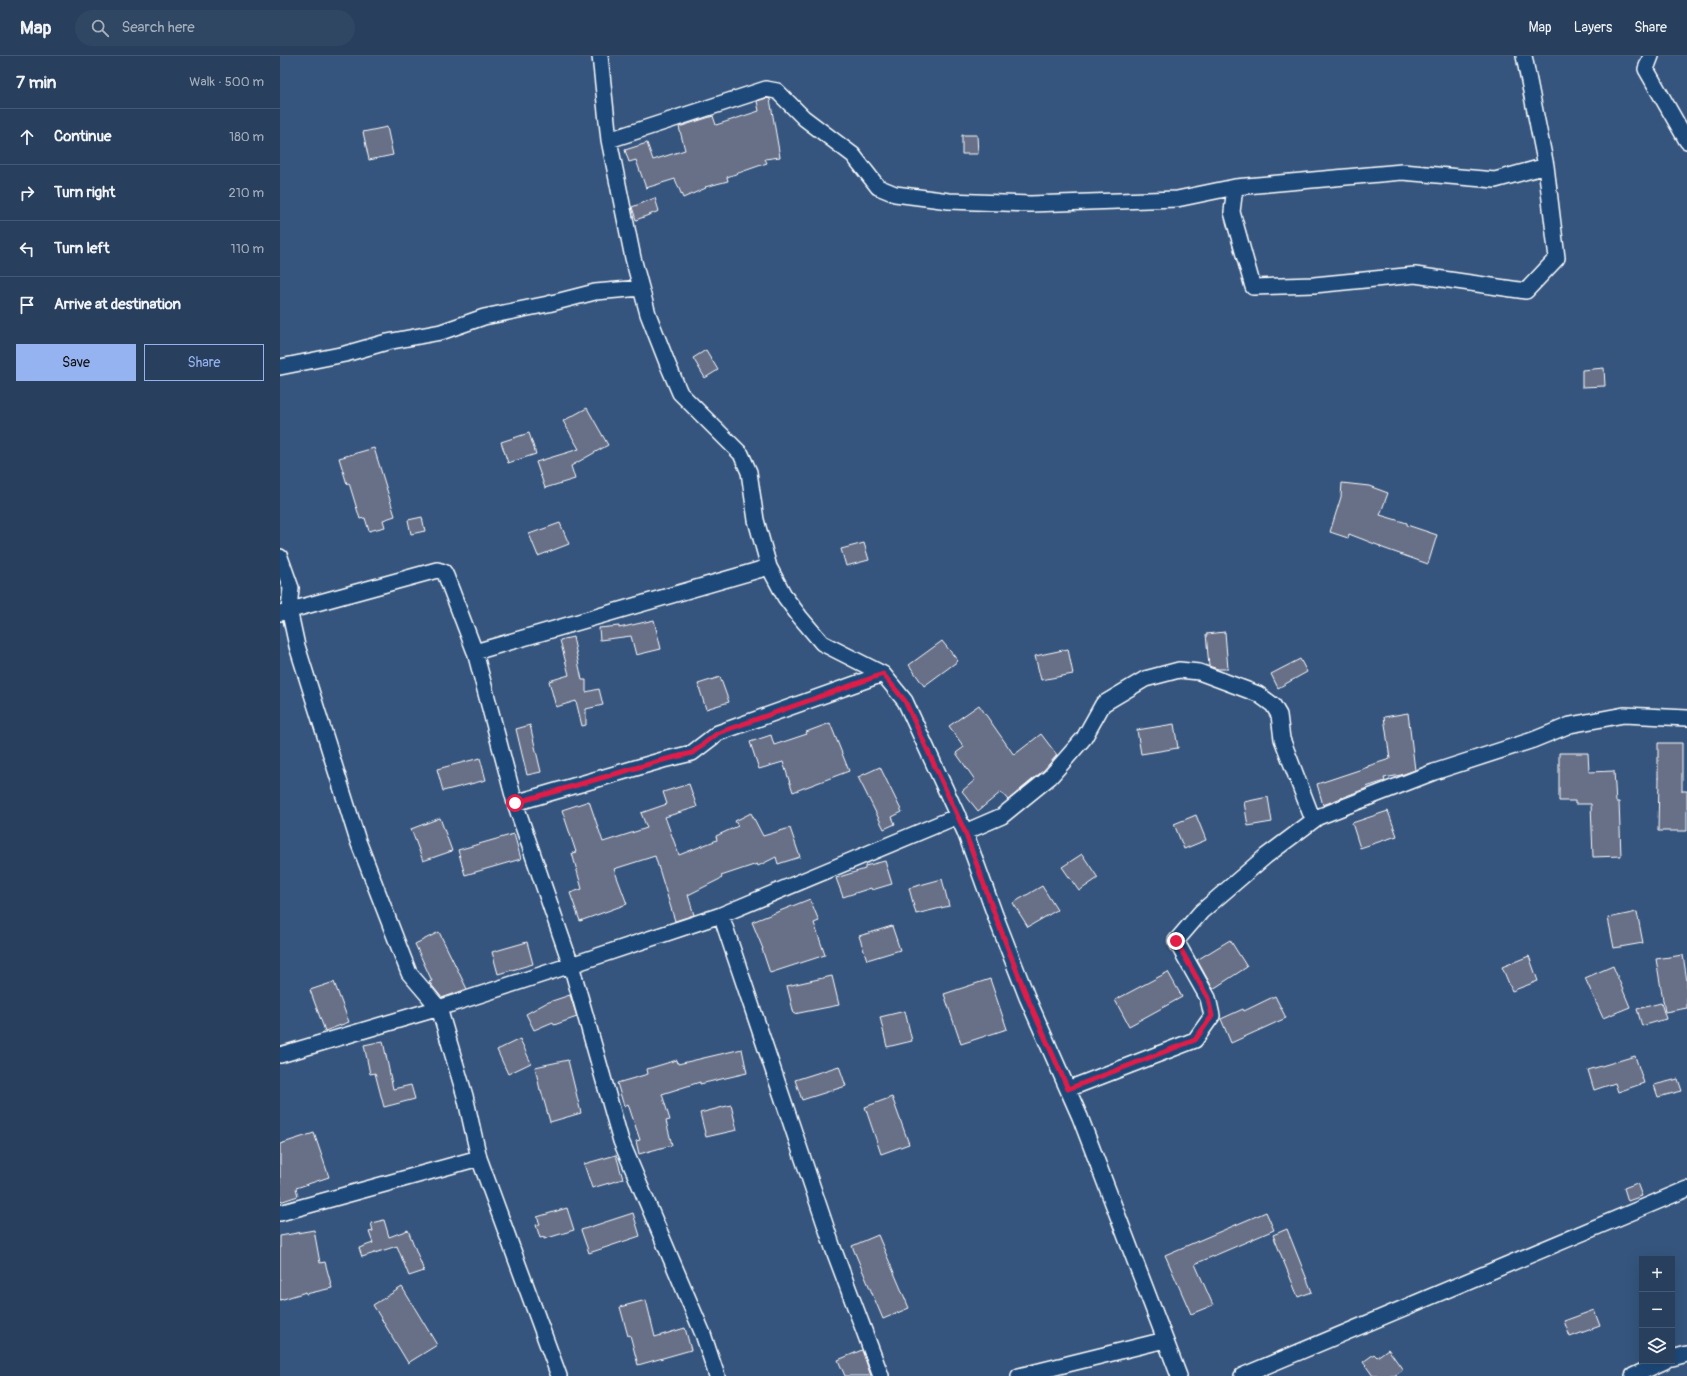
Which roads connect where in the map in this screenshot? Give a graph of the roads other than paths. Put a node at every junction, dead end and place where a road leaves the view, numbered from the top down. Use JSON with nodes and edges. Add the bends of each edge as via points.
{"nodes":[{"id":1,"x":600,"y":56,"type":"edge"},
{"id":2,"x":1524,"y":56,"type":"edge"},
{"id":3,"x":1651,"y":56,"type":"edge"},
{"id":4,"x":609,"y":140,"type":"junction"},
{"id":5,"x":1687,"y":142,"type":"edge"},
{"id":6,"x":1546,"y":166,"type":"junction"},
{"id":7,"x":1235,"y":187,"type":"junction"},
{"id":8,"x":641,"y":288,"type":"junction"},
{"id":9,"x":280,"y":367,"type":"edge"},
{"id":10,"x":280,"y":557,"type":"edge"},
{"id":11,"x":769,"y":567,"type":"junction"},
{"id":12,"x":284,"y":611,"type":"edge"},
{"id":13,"x":475,"y":652,"type":"junction"},
{"id":14,"x":883,"y":674,"type":"junction"},
{"id":15,"x":1687,"y":718,"type":"edge"},
{"id":16,"x":515,"y":803,"type":"junction"},
{"id":17,"x":958,"y":816,"type":"junction"},
{"id":18,"x":1318,"y":817,"type":"junction"},
{"id":19,"x":965,"y":832,"type":"junction"},
{"id":20,"x":721,"y":915,"type":"junction"},
{"id":21,"x":571,"y":965,"type":"junction"},
{"id":22,"x":439,"y":1008,"type":"junction"},
{"id":23,"x":281,"y":1051,"type":"edge"},
{"id":24,"x":1068,"y":1089,"type":"junction"},
{"id":25,"x":479,"y":1158,"type":"junction"},
{"id":26,"x":1687,"y":1189,"type":"edge"},
{"id":27,"x":280,"y":1213,"type":"edge"},
{"id":28,"x":1165,"y":1340,"type":"junction"},
{"id":29,"x":1687,"y":1354,"type":"edge"},
{"id":30,"x":1675,"y":1357,"type":"edge"},
{"id":31,"x":1659,"y":1364,"type":"edge"},
{"id":32,"x":1036,"y":1374,"type":"edge"},
{"id":33,"x":558,"y":1376,"type":"edge"},
{"id":34,"x":717,"y":1376,"type":"edge"},
{"id":35,"x":881,"y":1376,"type":"edge"},
{"id":36,"x":1019,"y":1376,"type":"edge"},
{"id":37,"x":1179,"y":1376,"type":"edge"},
{"id":38,"x":1242,"y":1376,"type":"edge"},
{"id":39,"x":1633,"y":1376,"type":"edge"}],
"edges":[{"from":1,"to":4,"type":"street"},
{"from":2,"to":6,"type":"street"},
{"from":3,"to":5,"type":"street","via":[[1646,69]]},
{"from":4,"to":7,"type":"street","via":[[766,89],[777,91],[804,118],[853,155],[878,187],[895,194],[950,201],[1030,204],[1177,199]]},
{"from":4,"to":8,"type":"street"},
{"from":6,"to":7,"type":"street","via":[[1495,180],[1402,172]]},
{"from":6,"to":7,"type":"street","via":[[1557,258],[1526,291],[1415,275],[1314,285],[1253,286],[1232,212]]},
{"from":8,"to":9,"type":"street","via":[[595,292],[484,317],[441,332]]},
{"from":8,"to":11,"type":"street","via":[[648,314],[680,393],[741,454],[749,472],[756,520]]},
{"from":10,"to":12,"type":"street","via":[[290,588]]},
{"from":11,"to":13,"type":"street"},
{"from":11,"to":14,"type":"street","via":[[785,597],[822,643]]},
{"from":12,"to":13,"type":"street","via":[[437,570],[444,572],[446,576]]},
{"from":12,"to":22,"type":"street","via":[[358,841],[409,973]]},
{"from":13,"to":16,"type":"street"},
{"from":14,"to":16,"type":"street","via":[[718,733],[692,753]]},
{"from":14,"to":17,"type":"street","via":[[905,701]]},
{"from":15,"to":18,"type":"street","via":[[1624,715],[1570,725],[1533,740],[1434,772]]},
{"from":16,"to":21,"type":"street"},
{"from":17,"to":19,"type":"street"},
{"from":17,"to":20,"type":"street"},
{"from":18,"to":19,"type":"street","via":[[1310,812],[1282,739],[1279,715],[1273,704],[1258,694],[1199,672],[1179,670],[1145,679],[1103,704],[1084,738],[1050,777],[1002,816]]},
{"from":18,"to":24,"type":"street","via":[[1266,856],[1201,912],[1176,941],[1208,998],[1212,1016],[1195,1040]]},
{"from":19,"to":24,"type":"street","via":[[1027,997]]},
{"from":20,"to":21,"type":"street"},
{"from":20,"to":35,"type":"street","via":[[833,1248]]},
{"from":21,"to":22,"type":"street"},
{"from":21,"to":34,"type":"street","via":[[621,1141],[703,1334]]},
{"from":22,"to":23,"type":"street"},
{"from":22,"to":25,"type":"street","via":[[465,1096]]},
{"from":24,"to":28,"type":"street"},
{"from":25,"to":27,"type":"street"},
{"from":25,"to":33,"type":"street"},
{"from":26,"to":38,"type":"street"},
{"from":28,"to":32,"type":"street"},
{"from":28,"to":37,"type":"street"},
{"from":29,"to":30,"type":"street"},
{"from":31,"to":39,"type":"street"},
{"from":32,"to":36,"type":"street"}]}
